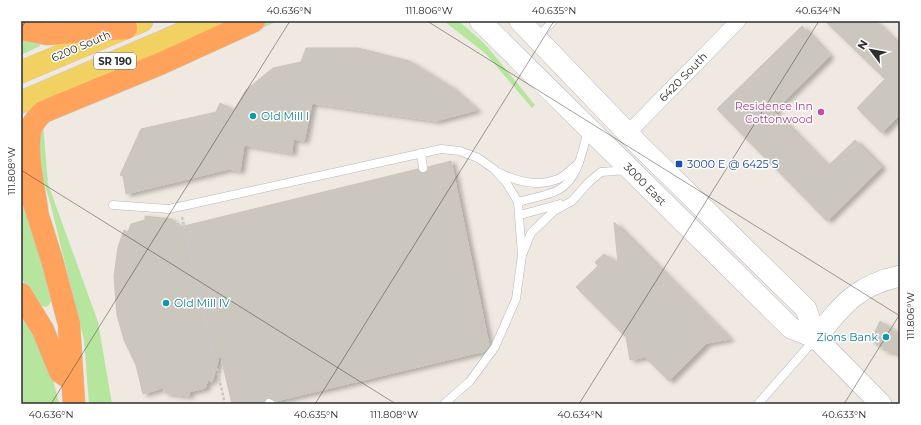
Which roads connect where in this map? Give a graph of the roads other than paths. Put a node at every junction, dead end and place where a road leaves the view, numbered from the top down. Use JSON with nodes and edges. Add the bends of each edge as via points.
{"nodes":[{"id":1,"x":210,"y":21,"type":"edge"},
{"id":2,"x":254,"y":21,"type":"edge"},
{"id":3,"x":480,"y":21,"type":"edge"},
{"id":4,"x":520,"y":21,"type":"edge"},
{"id":5,"x":553,"y":21,"type":"edge"},
{"id":6,"x":738,"y":21,"type":"edge"},
{"id":7,"x":134,"y":24,"type":"edge"},
{"id":8,"x":21,"y":29,"type":"edge"},
{"id":9,"x":537,"y":38,"type":"junction"},
{"id":10,"x":21,"y":72,"type":"edge"},
{"id":11,"x":21,"y":102,"type":"edge"},
{"id":12,"x":589,"y":128,"type":"junction"},
{"id":13,"x":628,"y":133,"type":"junction"},
{"id":14,"x":421,"y":153,"type":"junction"},
{"id":15,"x":579,"y":163,"type":"junction"},
{"id":16,"x":423,"y":168,"type":"dead end"},
{"id":17,"x":494,"y":169,"type":"junction"},
{"id":18,"x":21,"y":170,"type":"edge"},
{"id":19,"x":631,"y":170,"type":"junction"},
{"id":20,"x":572,"y":201,"type":"junction"},
{"id":21,"x":518,"y":202,"type":"junction"},
{"id":22,"x":113,"y":205,"type":"dead end"},
{"id":23,"x":37,"y":210,"type":"junction"},
{"id":24,"x":520,"y":215,"type":"junction"},
{"id":25,"x":522,"y":255,"type":"junction"},
{"id":26,"x":900,"y":276,"type":"edge"},
{"id":27,"x":21,"y":294,"type":"edge"},
{"id":28,"x":816,"y":338,"type":"junction"},
{"id":29,"x":72,"y":380,"type":"junction"},
{"id":30,"x":74,"y":404,"type":"edge"},
{"id":31,"x":444,"y":404,"type":"edge"},
{"id":32,"x":758,"y":404,"type":"edge"},
{"id":33,"x":881,"y":404,"type":"edge"}],
"edges":[{"from":1,"to":11,"type":"main road","number":"SR 190"},
{"from":2,"to":23,"type":"highway","via":[[162,63],[43,112],[34,120],[30,131],[29,150]]},
{"from":3,"to":12,"type":"main road","name":"3000 East"},
{"from":4,"to":9,"type":"main road","name":"3000 East"},
{"from":5,"to":9,"type":"lane"},
{"from":6,"to":13,"type":"street","name":"6420 South"},
{"from":7,"to":8,"type":"highway","via":[[47,34]]},
{"from":7,"to":10,"type":"main road","name":"6200 South","number":"SR 190"},
{"from":9,"to":13,"type":"main road","name":"3000 East"},
{"from":12,"to":15,"type":"lane"},
{"from":12,"to":19,"type":"main road","name":"3000 East"},
{"from":13,"to":28,"type":"main road","name":"3000 East","via":[[806,309]]},
{"from":14,"to":16,"type":"lane"},
{"from":14,"to":17,"type":"lane","via":[[441,149],[460,151],[478,158]]},
{"from":14,"to":22,"type":"lane","via":[[169,209]]},
{"from":15,"to":17,"type":"lane","via":[[559,178],[536,184],[512,179]]},
{"from":15,"to":21,"type":"lane","via":[[572,179],[559,190]]},
{"from":17,"to":21,"type":"lane","via":[[506,182]]},
{"from":18,"to":23,"type":"highway"},
{"from":19,"to":20,"type":"lane","via":[[601,172]]},
{"from":19,"to":28,"type":"main road","name":"3000 East","via":[[791,328]]},
{"from":20,"to":24,"type":"lane"},
{"from":20,"to":25,"type":"lane","via":[[554,211],[531,233]]},
{"from":21,"to":24,"type":"lane"},
{"from":23,"to":29,"type":"highway","via":[[68,324]]},
{"from":24,"to":25,"type":"lane"},
{"from":25,"to":31,"type":"lane","via":[[516,300],[495,347],[470,380]]},
{"from":26,"to":28,"type":"main road","via":[[880,280],[860,291],[842,306]]},
{"from":27,"to":29,"type":"highway","via":[[43,330],[60,372]]},
{"from":28,"to":32,"type":"lane"},
{"from":28,"to":33,"type":"main road","name":"3000 East"},
{"from":29,"to":30,"type":"highway"}]}
